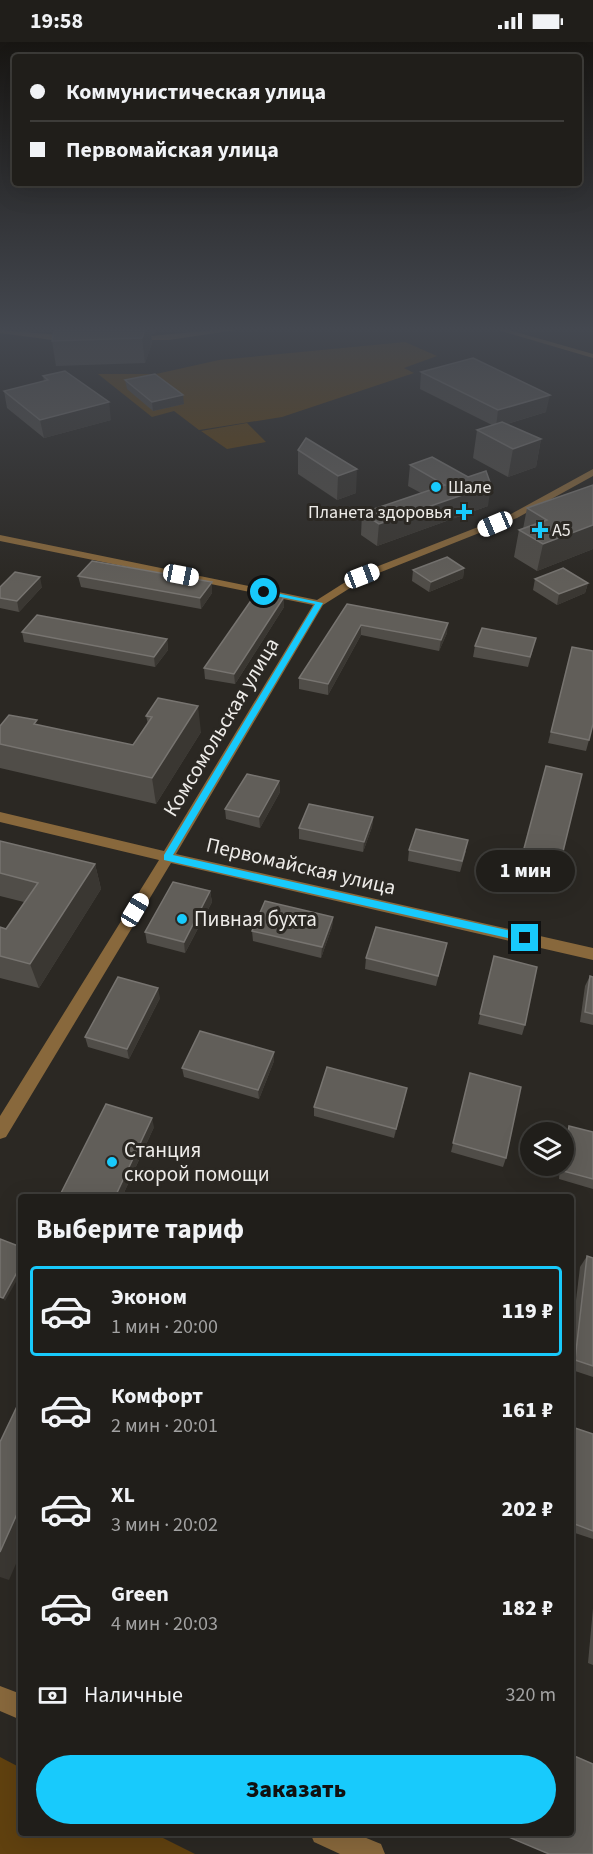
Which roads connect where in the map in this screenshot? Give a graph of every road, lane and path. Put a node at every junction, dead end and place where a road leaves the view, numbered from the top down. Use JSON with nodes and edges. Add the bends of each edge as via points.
{"nodes":[{"id":1,"x":593,"y":472,"type":"edge"},
{"id":2,"x":0,"y":538,"type":"edge"},
{"id":3,"x":319,"y":603,"type":"junction"},
{"id":4,"x":0,"y":817,"type":"edge"},
{"id":5,"x":168,"y":857,"type":"junction"},
{"id":6,"x":593,"y":954,"type":"edge"},
{"id":7,"x":0,"y":1131,"type":"edge"},
{"id":8,"x":0,"y":1698,"type":"edge"},
{"id":9,"x":18,"y":1706,"type":"edge"},
{"id":10,"x":330,"y":1836,"type":"edge"},
{"id":11,"x":371,"y":1854,"type":"edge"}],
"edges":[{"from":1,"to":3,"type":"street","name":"Комсомольская улица","via":[[513,516],[362,576]]},
{"from":2,"to":3,"type":"street"},
{"from":3,"to":5,"type":"street","name":"Комсомольская улица"},
{"from":4,"to":5,"type":"street","name":"Первомайская улица"},
{"from":5,"to":6,"type":"street","name":"Первомайская улица"},
{"from":5,"to":7,"type":"street","name":"Комсомольская улица"},
{"from":8,"to":9,"type":"street"},
{"from":10,"to":11,"type":"street"}]}
